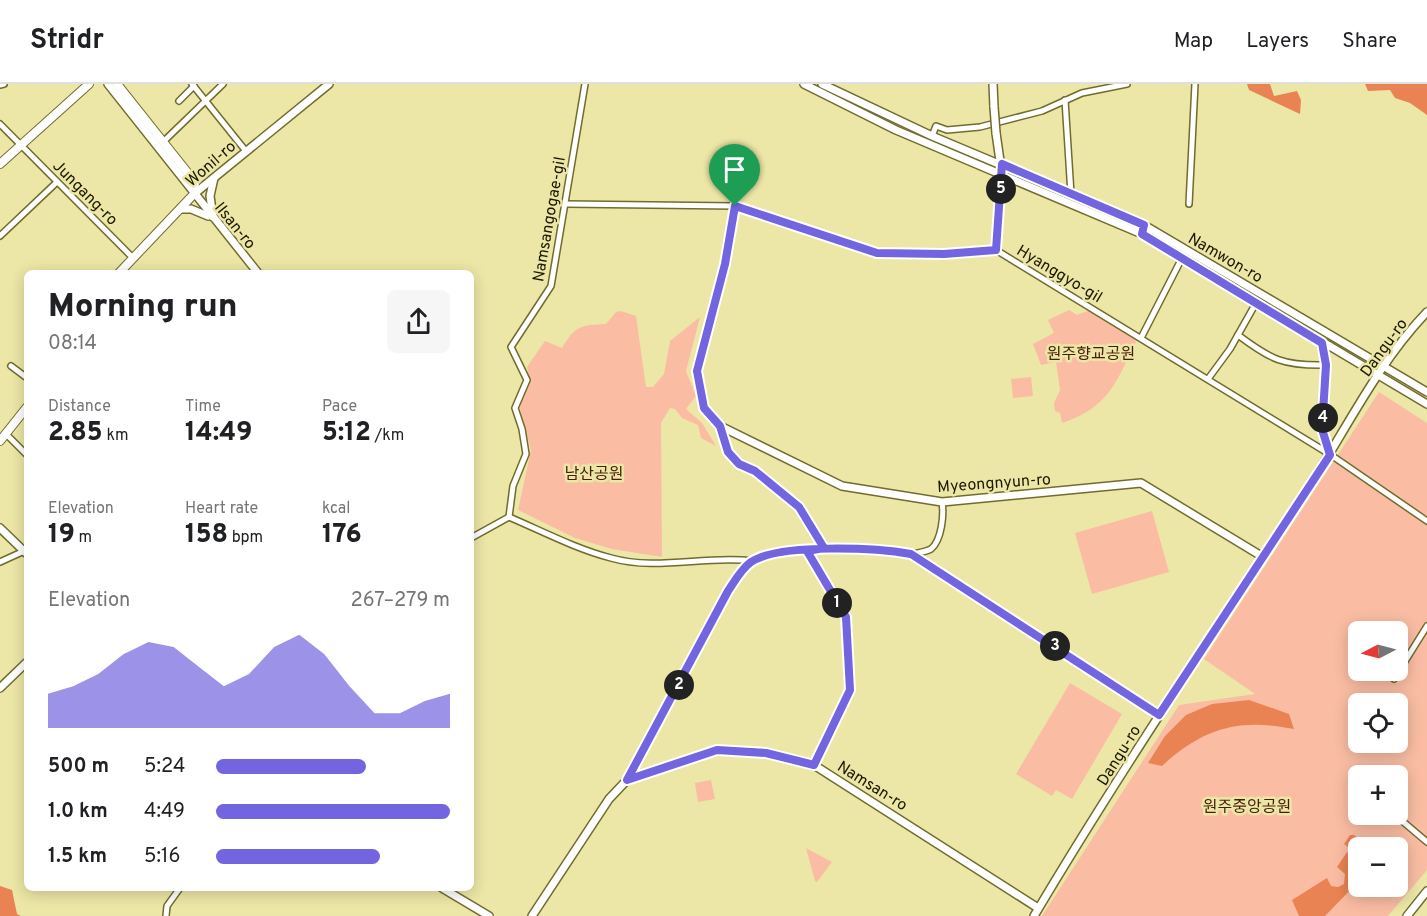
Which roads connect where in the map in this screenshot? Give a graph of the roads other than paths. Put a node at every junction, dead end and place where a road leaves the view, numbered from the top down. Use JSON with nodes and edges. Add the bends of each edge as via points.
{"nodes":[{"id":1,"x":89,"y":84,"type":"edge"},
{"id":2,"x":108,"y":84,"type":"edge"},
{"id":3,"x":117,"y":84,"type":"edge"},
{"id":4,"x":223,"y":84,"type":"edge"},
{"id":5,"x":329,"y":84,"type":"edge"},
{"id":6,"x":585,"y":84,"type":"edge"},
{"id":7,"x":804,"y":84,"type":"edge"},
{"id":8,"x":822,"y":84,"type":"edge"},
{"id":9,"x":993,"y":84,"type":"edge"},
{"id":10,"x":1127,"y":84,"type":"edge"},
{"id":11,"x":1195,"y":84,"type":"edge"},
{"id":12,"x":193,"y":85,"type":"edge"},
{"id":13,"x":1065,"y":100,"type":"junction"},
{"id":14,"x":179,"y":101,"type":"dead end"},
{"id":15,"x":205,"y":102,"type":"junction"},
{"id":16,"x":0,"y":124,"type":"edge"},
{"id":17,"x":932,"y":136,"type":"junction"},
{"id":18,"x":161,"y":144,"type":"junction"},
{"id":19,"x":20,"y":145,"type":"junction"},
{"id":20,"x":245,"y":150,"type":"junction"},
{"id":21,"x":0,"y":164,"type":"edge"},
{"id":22,"x":1002,"y":164,"type":"junction"},
{"id":23,"x":217,"y":174,"type":"junction"},
{"id":24,"x":1002,"y":175,"type":"junction"},
{"id":25,"x":57,"y":182,"type":"junction"},
{"id":26,"x":194,"y":194,"type":"junction"},
{"id":27,"x":1071,"y":194,"type":"junction"},
{"id":28,"x":566,"y":204,"type":"junction"},
{"id":29,"x":1189,"y":204,"type":"dead end"},
{"id":30,"x":735,"y":206,"type":"junction"},
{"id":31,"x":180,"y":209,"type":"junction"},
{"id":32,"x":213,"y":219,"type":"junction"},
{"id":33,"x":1144,"y":225,"type":"junction"},
{"id":34,"x":1142,"y":234,"type":"junction"},
{"id":35,"x":0,"y":236,"type":"edge"},
{"id":36,"x":996,"y":250,"type":"junction"},
{"id":37,"x":133,"y":258,"type":"junction"},
{"id":38,"x":1182,"y":258,"type":"junction"},
{"id":39,"x":122,"y":270,"type":"edge"},
{"id":40,"x":256,"y":270,"type":"edge"},
{"id":41,"x":1256,"y":303,"type":"junction"},
{"id":42,"x":1427,"y":312,"type":"edge"},
{"id":43,"x":1238,"y":335,"type":"junction"},
{"id":44,"x":1142,"y":338,"type":"junction"},
{"id":45,"x":1322,"y":343,"type":"junction"},
{"id":46,"x":1326,"y":365,"type":"junction"},
{"id":47,"x":1383,"y":365,"type":"junction"},
{"id":48,"x":11,"y":366,"type":"dead end"},
{"id":49,"x":24,"y":376,"type":"edge"},
{"id":50,"x":1377,"y":376,"type":"junction"},
{"id":51,"x":1208,"y":379,"type":"junction"},
{"id":52,"x":1427,"y":392,"type":"edge"},
{"id":53,"x":1427,"y":404,"type":"edge"},
{"id":54,"x":24,"y":411,"type":"edge"},
{"id":55,"x":720,"y":426,"type":"junction"},
{"id":56,"x":3,"y":437,"type":"edge"},
{"id":57,"x":24,"y":453,"type":"edge"},
{"id":58,"x":1330,"y":455,"type":"junction"},
{"id":59,"x":942,"y":502,"type":"junction"},
{"id":60,"x":509,"y":517,"type":"junction"},
{"id":61,"x":1427,"y":521,"type":"edge"},
{"id":62,"x":0,"y":528,"type":"edge"},
{"id":63,"x":474,"y":536,"type":"edge"},
{"id":64,"x":824,"y":548,"type":"junction"},
{"id":65,"x":807,"y":551,"type":"junction"},
{"id":66,"x":24,"y":554,"type":"edge"},
{"id":67,"x":911,"y":554,"type":"junction"},
{"id":68,"x":24,"y":555,"type":"edge"},
{"id":69,"x":1263,"y":557,"type":"junction"},
{"id":70,"x":753,"y":561,"type":"junction"},
{"id":71,"x":0,"y":562,"type":"edge"},
{"id":72,"x":1427,"y":626,"type":"edge"},
{"id":73,"x":1408,"y":657,"type":"edge"},
{"id":74,"x":24,"y":665,"type":"edge"},
{"id":75,"x":0,"y":688,"type":"edge"},
{"id":76,"x":1159,"y":715,"type":"junction"},
{"id":77,"x":814,"y":765,"type":"junction"},
{"id":78,"x":627,"y":780,"type":"junction"},
{"id":79,"x":1407,"y":825,"type":"edge"},
{"id":80,"x":1427,"y":842,"type":"edge"},
{"id":81,"x":178,"y":891,"type":"edge"},
{"id":82,"x":447,"y":891,"type":"edge"},
{"id":83,"x":1427,"y":891,"type":"edge"},
{"id":84,"x":1038,"y":908,"type":"junction"},
{"id":85,"x":166,"y":916,"type":"edge"},
{"id":86,"x":489,"y":916,"type":"edge"},
{"id":87,"x":532,"y":916,"type":"edge"},
{"id":88,"x":1034,"y":916,"type":"edge"},
{"id":89,"x":1407,"y":916,"type":"edge"}],
"edges":[{"from":1,"to":19,"type":"main road"},
{"from":2,"to":18,"type":"street"},
{"from":3,"to":18,"type":"main road"},
{"from":4,"to":15,"type":"street"},
{"from":5,"to":20,"type":"street","name":"Wonil-ro"},
{"from":6,"to":28,"type":"street","name":"Namsangogae-gil"},
{"from":7,"to":24,"type":"street","name":"Namwon-ro","via":[[896,130]]},
{"from":8,"to":17,"type":"street","name":"Namwon-ro"},
{"from":9,"to":22,"type":"street","bridge":true},
{"from":10,"to":13,"type":"street"},
{"from":11,"to":29,"type":"street"},
{"from":12,"to":14,"type":"street"},
{"from":12,"to":15,"type":"street"},
{"from":13,"to":17,"type":"street","via":[[1042,111],[980,128],[946,130],[936,126]]},
{"from":13,"to":27,"type":"street"},
{"from":15,"to":18,"type":"street"},
{"from":15,"to":20,"type":"street"},
{"from":16,"to":19,"type":"street","name":"Jungang-ro"},
{"from":17,"to":22,"type":"street","name":"Namwon-ro"},
{"from":18,"to":26,"type":"main road","via":[[195,182]]},
{"from":19,"to":21,"type":"main road"},
{"from":19,"to":25,"type":"street","name":"Jungang-ro"},
{"from":20,"to":23,"type":"street","name":"Wonil-ro"},
{"from":22,"to":24,"type":"street"},
{"from":22,"to":27,"type":"street","name":"Namwon-ro"},
{"from":23,"to":26,"type":"street","name":"Wonil-ro"},
{"from":23,"to":32,"type":"street","via":[[210,186]]},
{"from":24,"to":34,"type":"street","name":"Namwon-ro"},
{"from":24,"to":36,"type":"street"},
{"from":25,"to":35,"type":"street"},
{"from":25,"to":37,"type":"street","name":"Jungang-ro"},
{"from":26,"to":31,"type":"main road","name":"Wonil-ro"},
{"from":26,"to":32,"type":"street","name":"Ilsan-ro"},
{"from":27,"to":33,"type":"street","name":"Namwon-ro"},
{"from":28,"to":30,"type":"street","name":"Hyanggyo-gil"},
{"from":28,"to":60,"type":"street","name":"Namsangogae-gil","via":[[548,293],[511,347],[527,380],[515,408],[526,454],[513,486]]},
{"from":30,"to":36,"type":"street","name":"Hyanggyo-gil","via":[[877,253]]},
{"from":30,"to":55,"type":"street","via":[[725,264],[697,371],[704,408]]},
{"from":31,"to":32,"type":"street","via":[[202,212]]},
{"from":31,"to":37,"type":"main road","name":"Wonil-ro"},
{"from":32,"to":40,"type":"street","name":"Ilsan-ro"},
{"from":33,"to":34,"type":"street"},
{"from":33,"to":47,"type":"street","name":"Namwon-ro"},
{"from":34,"to":38,"type":"street","name":"Namwon-ro"},
{"from":36,"to":44,"type":"street","name":"Hyanggyo-gil"},
{"from":37,"to":39,"type":"main road","name":"Wonil-ro"},
{"from":38,"to":41,"type":"street","name":"Namwon-ro"},
{"from":38,"to":44,"type":"street"},
{"from":41,"to":43,"type":"street"},
{"from":41,"to":45,"type":"street","name":"Namwon-ro"},
{"from":42,"to":47,"type":"street","name":"Dangu-ro"},
{"from":43,"to":46,"type":"street","via":[[1264,354],[1294,366]]},
{"from":43,"to":51,"type":"street"},
{"from":44,"to":51,"type":"street","name":"Hyanggyo-gil"},
{"from":45,"to":46,"type":"street"},
{"from":45,"to":50,"type":"street","name":"Namwon-ro"},
{"from":46,"to":58,"type":"street","via":[[1322,429]]},
{"from":47,"to":50,"type":"street","name":"Dangu-ro"},
{"from":47,"to":52,"type":"street","name":"Namwon-ro"},
{"from":48,"to":49,"type":"street"},
{"from":50,"to":53,"type":"street","name":"Namwon-ro"},
{"from":50,"to":58,"type":"street","name":"Dangu-ro"},
{"from":51,"to":58,"type":"street","name":"Hyanggyo-gil"},
{"from":54,"to":56,"type":"main road"},
{"from":55,"to":59,"type":"street","name":"Myeongnyun-ro","via":[[842,486]]},
{"from":55,"to":64,"type":"street","via":[[728,452],[799,507]]},
{"from":56,"to":57,"type":"street"},
{"from":58,"to":61,"type":"street","name":"Hyanggyo-gil"},
{"from":58,"to":69,"type":"street","name":"Dangu-ro"},
{"from":59,"to":67,"type":"street","via":[[944,514],[937,541],[930,549]]},
{"from":59,"to":69,"type":"street","name":"Myeongnyun-ro","via":[[1141,483]]},
{"from":60,"to":63,"type":"street"},
{"from":60,"to":70,"type":"street","via":[[611,558],[656,563],[731,558]]},
{"from":62,"to":66,"type":"street"},
{"from":64,"to":65,"type":"street"},
{"from":64,"to":67,"type":"street"},
{"from":65,"to":70,"type":"street"},
{"from":65,"to":77,"type":"street","via":[[846,617],[850,690]]},
{"from":67,"to":76,"type":"street"},
{"from":68,"to":71,"type":"street"},
{"from":69,"to":76,"type":"street","name":"Dangu-ro"},
{"from":70,"to":78,"type":"street","via":[[728,591]]},
{"from":72,"to":73,"type":"street"},
{"from":74,"to":75,"type":"street"},
{"from":76,"to":84,"type":"street","name":"Dangu-ro"},
{"from":77,"to":78,"type":"street","name":"Namsan-ro","via":[[766,753],[717,750]]},
{"from":77,"to":84,"type":"street","name":"Namsan-ro"},
{"from":78,"to":87,"type":"street","name":"Namsan-ro","via":[[609,799]]},
{"from":79,"to":80,"type":"street"},
{"from":81,"to":85,"type":"street","via":[[167,906]]},
{"from":82,"to":86,"type":"street"},
{"from":83,"to":89,"type":"street"},
{"from":84,"to":88,"type":"street","name":"Dangu-ro"}]}
